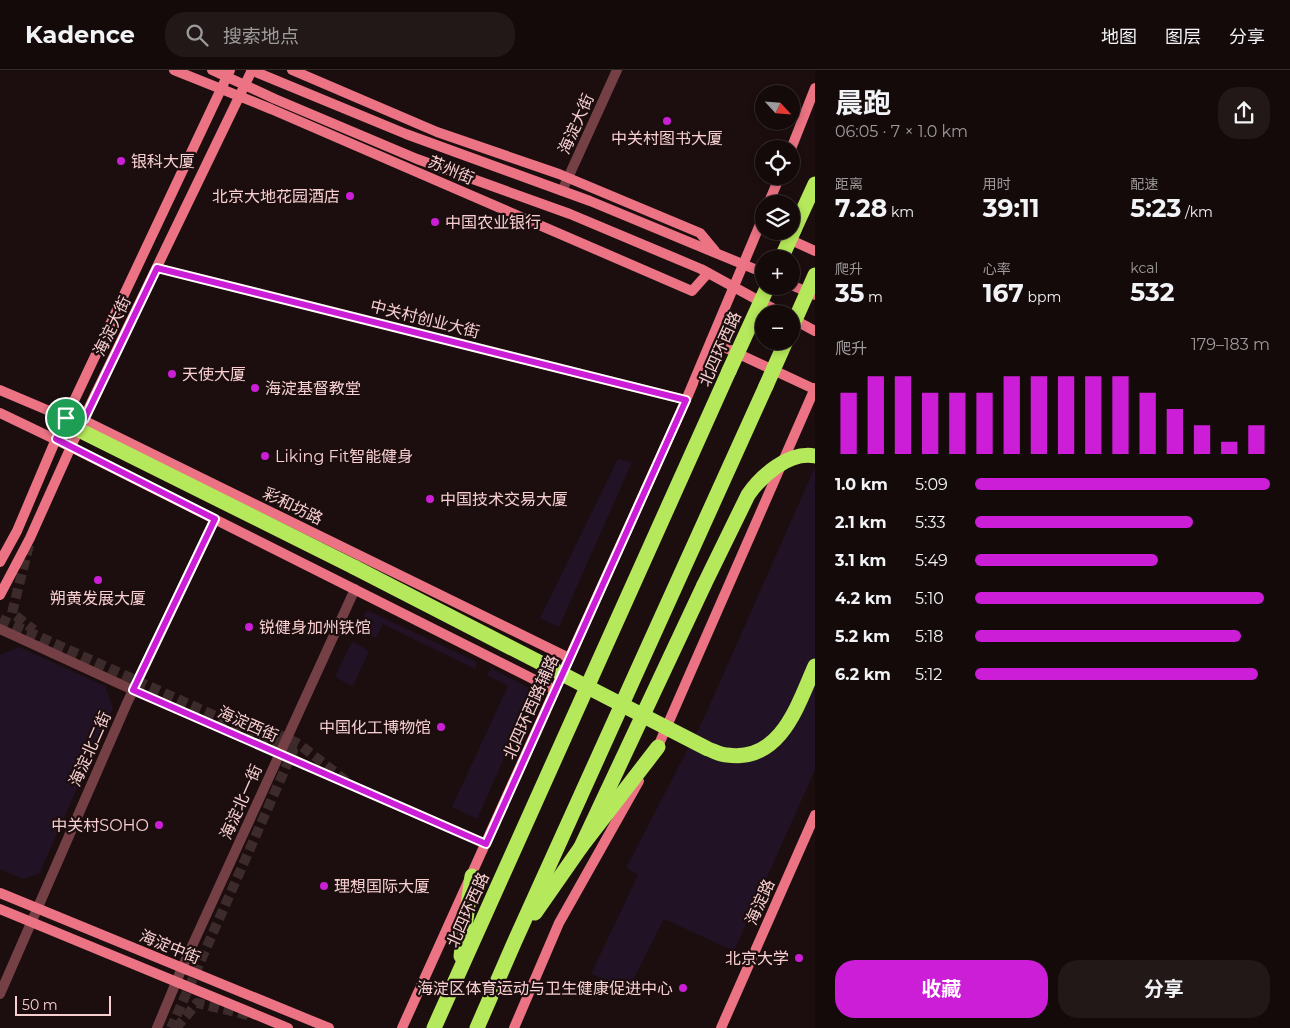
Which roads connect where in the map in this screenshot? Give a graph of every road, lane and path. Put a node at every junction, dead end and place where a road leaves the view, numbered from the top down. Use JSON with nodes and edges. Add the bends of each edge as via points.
{"nodes":[{"id":1,"x":174,"y":70,"type":"edge"},
{"id":2,"x":212,"y":70,"type":"edge"},
{"id":3,"x":252,"y":70,"type":"edge"},
{"id":4,"x":292,"y":70,"type":"edge"},
{"id":5,"x":617,"y":70,"type":"edge"},
{"id":6,"x":229,"y":74,"type":"edge"},
{"id":7,"x":246,"y":86,"type":"junction"},
{"id":8,"x":815,"y":88,"type":"edge"},
{"id":9,"x":222,"y":89,"type":"junction"},
{"id":10,"x":240,"y":96,"type":"junction"},
{"id":11,"x":795,"y":140,"type":"edge"},
{"id":12,"x":568,"y":178,"type":"junction"},
{"id":13,"x":815,"y":184,"type":"edge"},
{"id":14,"x":562,"y":191,"type":"junction"},
{"id":15,"x":755,"y":240,"type":"edge"},
{"id":16,"x":790,"y":240,"type":"edge"},
{"id":17,"x":785,"y":250,"type":"edge"},
{"id":18,"x":715,"y":252,"type":"junction"},
{"id":19,"x":815,"y":252,"type":"edge"},
{"id":20,"x":742,"y":264,"type":"junction"},
{"id":21,"x":157,"y":268,"type":"junction"},
{"id":22,"x":755,"y":269,"type":"edge"},
{"id":23,"x":708,"y":273,"type":"junction"},
{"id":24,"x":815,"y":275,"type":"edge"},
{"id":25,"x":734,"y":287,"type":"junction"},
{"id":26,"x":800,"y":289,"type":"edge"},
{"id":27,"x":764,"y":295,"type":"edge"},
{"id":28,"x":815,"y":295,"type":"edge"},
{"id":29,"x":767,"y":305,"type":"edge"},
{"id":30,"x":800,"y":309,"type":"edge"},
{"id":31,"x":800,"y":323,"type":"edge"},
{"id":32,"x":815,"y":331,"type":"edge"},
{"id":33,"x":711,"y":341,"type":"junction"},
{"id":34,"x":782,"y":350,"type":"edge"},
{"id":35,"x":815,"y":389,"type":"edge"},
{"id":36,"x":0,"y":390,"type":"edge"},
{"id":37,"x":686,"y":400,"type":"junction"},
{"id":38,"x":0,"y":412,"type":"edge"},
{"id":39,"x":66,"y":418,"type":"junction"},
{"id":40,"x":81,"y":425,"type":"junction"},
{"id":41,"x":56,"y":439,"type":"junction"},
{"id":42,"x":71,"y":447,"type":"junction"},
{"id":43,"x":815,"y":456,"type":"edge"},
{"id":44,"x":215,"y":519,"type":"junction"},
{"id":45,"x":0,"y":562,"type":"edge"},
{"id":46,"x":355,"y":589,"type":"junction"},
{"id":47,"x":0,"y":595,"type":"edge"},
{"id":48,"x":0,"y":629,"type":"edge"},
{"id":49,"x":556,"y":652,"type":"junction"},
{"id":50,"x":569,"y":658,"type":"junction"},
{"id":51,"x":815,"y":666,"type":"edge"},
{"id":52,"x":540,"y":682,"type":"junction"},
{"id":53,"x":133,"y":690,"type":"junction"},
{"id":54,"x":555,"y":690,"type":"junction"},
{"id":55,"x":658,"y":747,"type":"junction"},
{"id":56,"x":279,"y":754,"type":"junction"},
{"id":57,"x":815,"y":815,"type":"edge"},
{"id":58,"x":486,"y":844,"type":"junction"},
{"id":59,"x":581,"y":847,"type":"junction"},
{"id":60,"x":472,"y":876,"type":"junction"},
{"id":61,"x":0,"y":893,"type":"edge"},
{"id":62,"x":36,"y":908,"type":"junction"},
{"id":63,"x":0,"y":910,"type":"edge"},
{"id":64,"x":31,"y":922,"type":"junction"},
{"id":65,"x":514,"y":943,"type":"junction"},
{"id":66,"x":182,"y":968,"type":"junction"},
{"id":67,"x":459,"y":974,"type":"junction"},
{"id":68,"x":176,"y":983,"type":"junction"},
{"id":69,"x":0,"y":994,"type":"edge"},
{"id":70,"x":157,"y":1028,"type":"edge"},
{"id":71,"x":288,"y":1028,"type":"edge"},
{"id":72,"x":329,"y":1028,"type":"edge"},
{"id":73,"x":402,"y":1028,"type":"edge"},
{"id":74,"x":434,"y":1028,"type":"edge"},
{"id":75,"x":477,"y":1028,"type":"edge"},
{"id":76,"x":514,"y":1028,"type":"edge"},
{"id":77,"x":721,"y":1028,"type":"edge"}],
"edges":[{"from":1,"to":9,"type":"street","name":"苏州街"},
{"from":2,"to":6,"type":"street","name":"苏州街"},
{"from":3,"to":7,"type":"street","name":"海淀大街"},
{"from":3,"to":14,"type":"street","name":"苏州街","via":[[406,134]]},
{"from":4,"to":12,"type":"street","name":"苏州街","via":[[437,132]]},
{"from":5,"to":12,"type":"street","name":"海淀大街"},
{"from":6,"to":7,"type":"street","name":"苏州街"},
{"from":6,"to":9,"type":"street","name":"海淀大街"},
{"from":7,"to":10,"type":"street","name":"海淀大街"},
{"from":7,"to":23,"type":"street","name":"苏州街","via":[[417,158],[570,214]]},
{"from":8,"to":11,"type":"street"},
{"from":9,"to":10,"type":"street","name":"苏州街"},
{"from":9,"to":39,"type":"street","name":"海淀大街"},
{"from":10,"to":21,"type":"street","name":"海淀大街"},
{"from":10,"to":23,"type":"street","name":"苏州街","via":[[692,291]]},
{"from":12,"to":14,"type":"street","name":"海淀大街"},
{"from":12,"to":18,"type":"street","name":"苏州街","via":[[700,233]]},
{"from":13,"to":17,"type":"highway","bridge":true},
{"from":14,"to":18,"type":"street","name":"苏州街"},
{"from":15,"to":20,"type":"street"},
{"from":16,"to":19,"type":"street"},
{"from":18,"to":20,"type":"street","name":"苏州街"},
{"from":20,"to":22,"type":"street","name":"苏州街"},
{"from":20,"to":25,"type":"street","name":"北四环西路辅路"},
{"from":21,"to":37,"type":"street","name":"中关村创业大街"},
{"from":21,"to":40,"type":"street","name":"海淀大街"},
{"from":23,"to":25,"type":"street","name":"苏州街"},
{"from":24,"to":30,"type":"highway","bridge":true},
{"from":25,"to":29,"type":"street","name":"苏州街"},
{"from":25,"to":33,"type":"street","name":"北四环西路辅路"},
{"from":26,"to":28,"type":"street"},
{"from":27,"to":67,"type":"highway","name":"北四环西路","bridge":true},
{"from":31,"to":32,"type":"street"},
{"from":33,"to":35,"type":"street"},
{"from":33,"to":37,"type":"street","name":"北四环西路辅路"},
{"from":34,"to":65,"type":"highway","bridge":true},
{"from":35,"to":55,"type":"street"},
{"from":36,"to":39,"type":"street"},
{"from":37,"to":50,"type":"street","name":"北四环西路辅路"},
{"from":38,"to":41,"type":"street"},
{"from":39,"to":40,"type":"highway"},
{"from":39,"to":41,"type":"street","name":"海淀大街"},
{"from":40,"to":42,"type":"street","name":"海淀大街"},
{"from":40,"to":49,"type":"street","name":"彩和坊路"},
{"from":40,"to":51,"type":"highway","bridge":true,"via":[[727,756],[750,754],[772,743],[791,721]]},
{"from":41,"to":42,"type":"street"},
{"from":41,"to":45,"type":"street","name":"海淀大街","via":[[17,531]]},
{"from":42,"to":44,"type":"street"},
{"from":42,"to":47,"type":"street","name":"海淀大街"},
{"from":43,"to":59,"type":"highway","bridge":true,"via":[[797,457],[785,462],[767,474],[748,496]]},
{"from":44,"to":46,"type":"street"},
{"from":44,"to":53,"type":"street","name":"海淀北二街"},
{"from":46,"to":52,"type":"street"},
{"from":46,"to":56,"type":"street","name":"海淀北一街"},
{"from":48,"to":53,"type":"street","name":"海淀西街"},
{"from":49,"to":50,"type":"street","name":"彩和坊路"},
{"from":49,"to":52,"type":"street","via":[[558,662],[549,679]]},
{"from":50,"to":54,"type":"street","name":"北四环西路辅路"},
{"from":52,"to":54,"type":"street"},
{"from":53,"to":56,"type":"street","name":"海淀西街"},
{"from":53,"to":62,"type":"street","name":"海淀北二街"},
{"from":54,"to":58,"type":"street","name":"北四环西路辅路"},
{"from":55,"to":59,"type":"highway"},
{"from":55,"to":76,"type":"street","via":[[559,924]]},
{"from":56,"to":58,"type":"street","name":"海淀西街"},
{"from":56,"to":66,"type":"street","name":"海淀北一街"},
{"from":57,"to":77,"type":"street","name":"海淀路"},
{"from":58,"to":60,"type":"street","name":"北四环西路辅路"},
{"from":59,"to":65,"type":"highway"},
{"from":60,"to":67,"type":"highway"},
{"from":60,"to":73,"type":"street","name":"北四环西路辅路"},
{"from":61,"to":62,"type":"street","name":"海淀中街"},
{"from":62,"to":64,"type":"street","name":"海淀北二街"},
{"from":62,"to":66,"type":"street","name":"海淀中街"},
{"from":63,"to":64,"type":"street","name":"海淀中街"},
{"from":64,"to":68,"type":"street","name":"海淀中街"},
{"from":64,"to":69,"type":"street","name":"海淀北二街"},
{"from":65,"to":75,"type":"highway"},
{"from":66,"to":68,"type":"street","name":"海淀北一街"},
{"from":66,"to":72,"type":"street","name":"海淀中街"},
{"from":67,"to":74,"type":"highway","name":"北四环西路"},
{"from":68,"to":70,"type":"street","name":"海淀北一街"},
{"from":68,"to":71,"type":"street","name":"海淀中街"}]}
